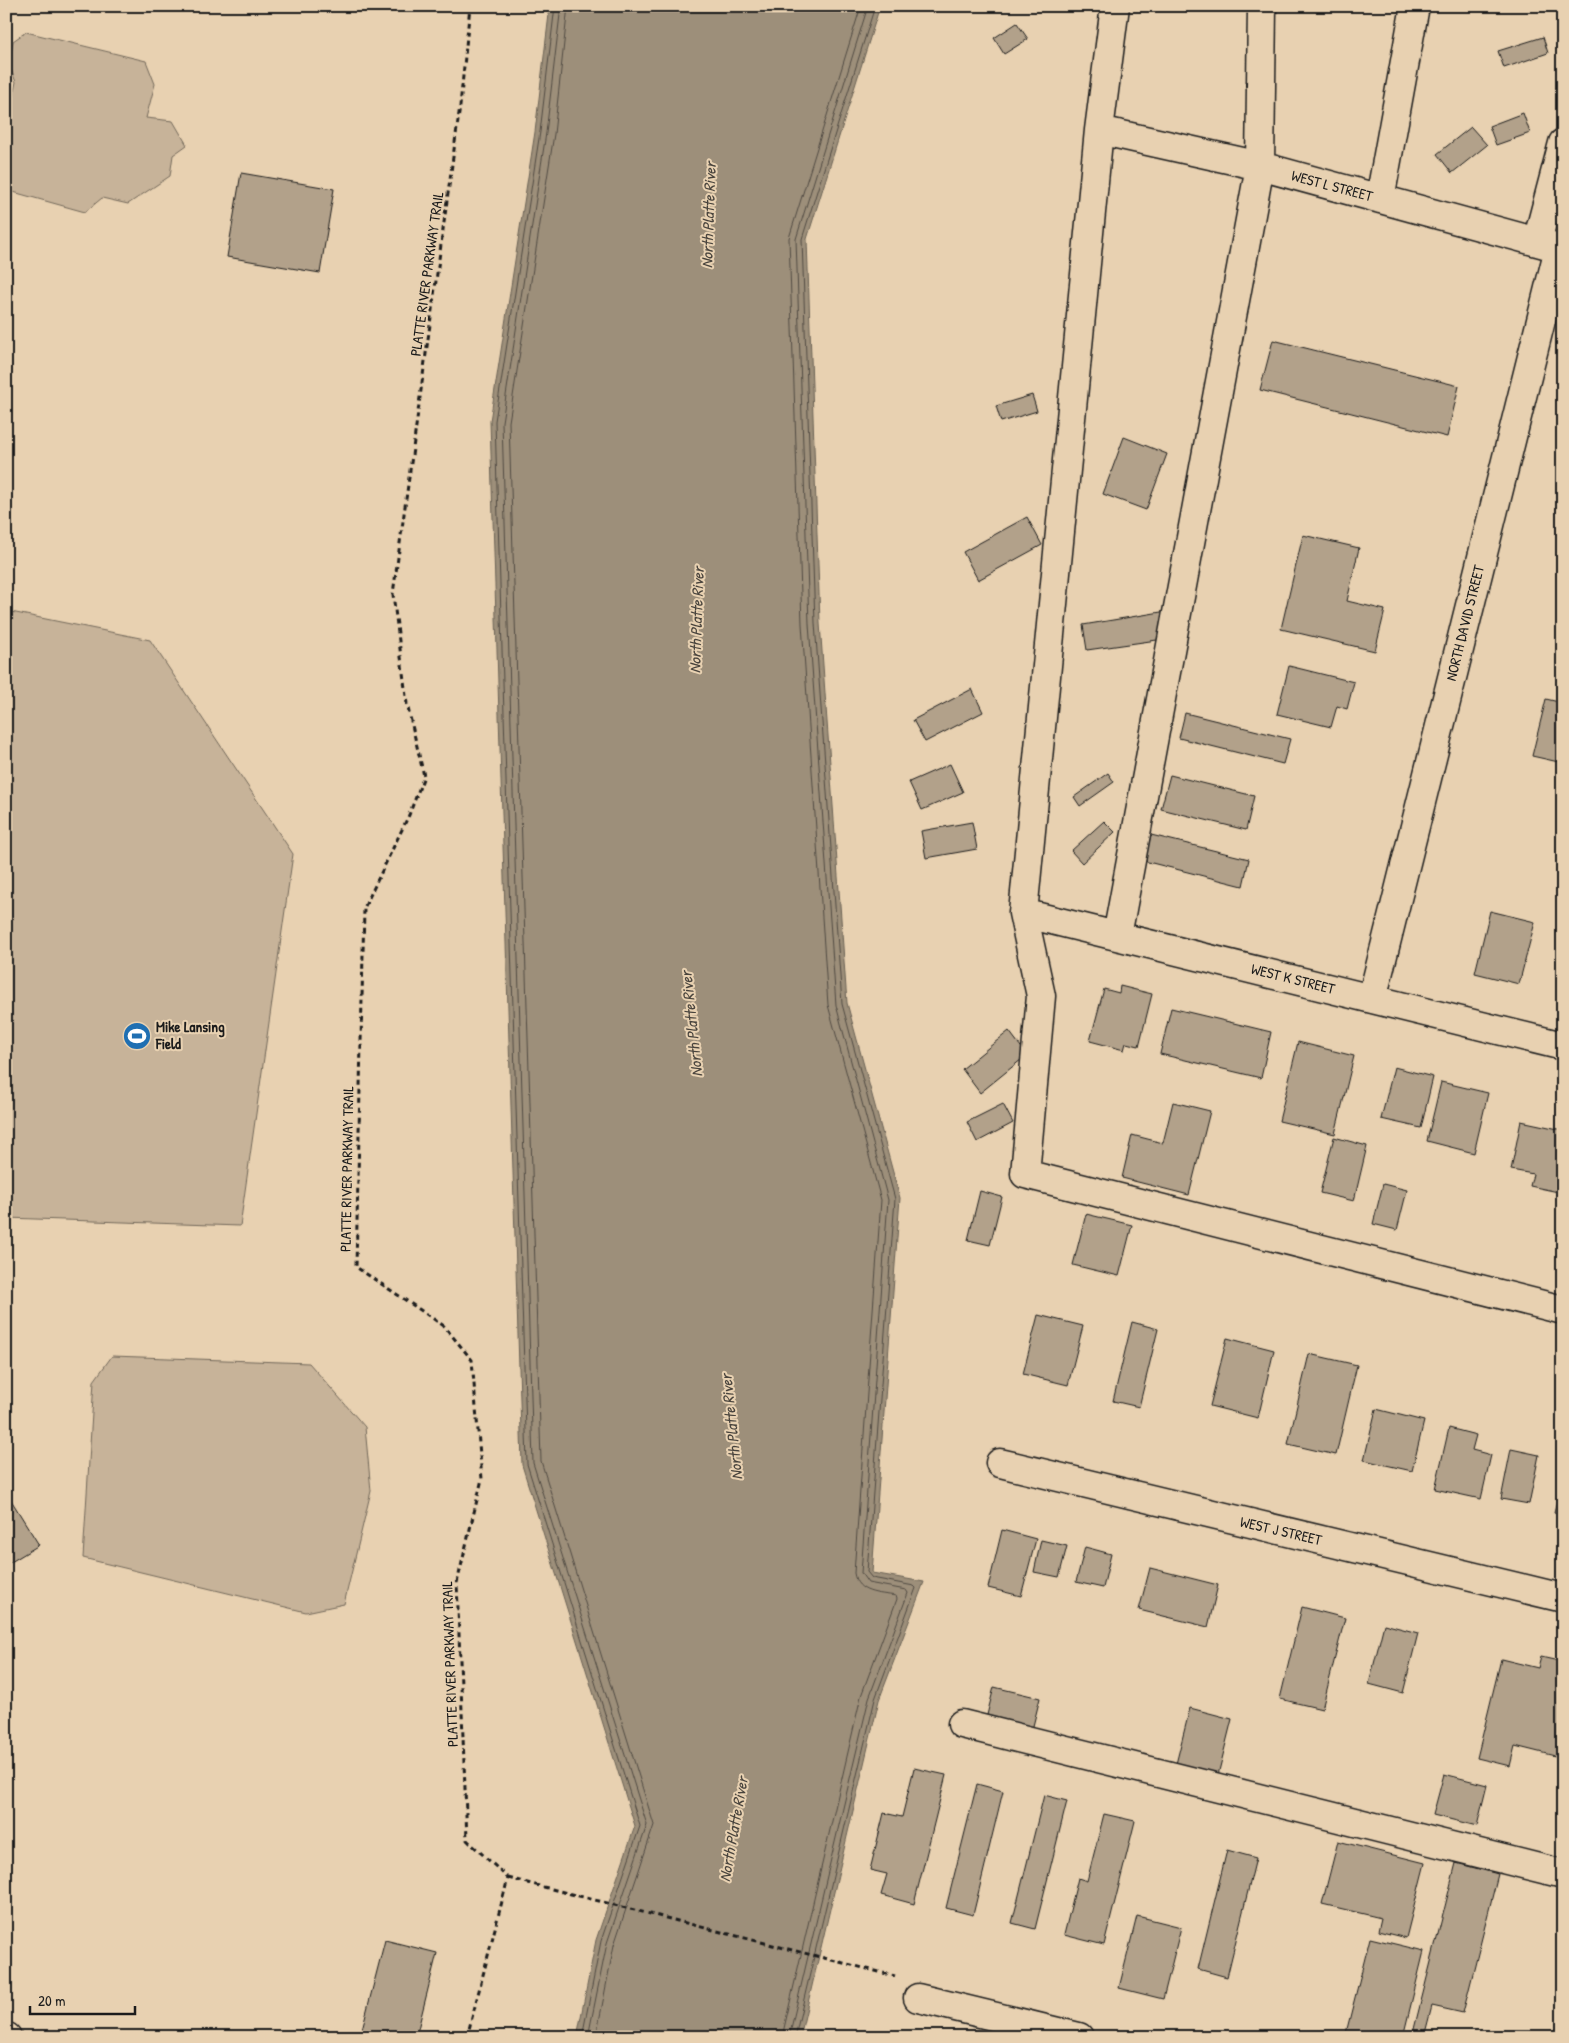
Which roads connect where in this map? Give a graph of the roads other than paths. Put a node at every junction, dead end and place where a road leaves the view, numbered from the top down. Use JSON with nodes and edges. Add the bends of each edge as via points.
{"nodes":[{"id":1,"x":1115,"y":6,"type":"edge"},
{"id":2,"x":1262,"y":6,"type":"edge"},
{"id":3,"x":1415,"y":6,"type":"edge"},
{"id":4,"x":1099,"y":130,"type":"junction"},
{"id":5,"x":1563,"y":143,"type":"edge"},
{"id":6,"x":1260,"y":166,"type":"junction"},
{"id":7,"x":1380,"y":199,"type":"junction"},
{"id":8,"x":1553,"y":246,"type":"edge"},
{"id":9,"x":1023,"y":913,"type":"junction"},
{"id":10,"x":1117,"y":936,"type":"junction"},
{"id":11,"x":1372,"y":999,"type":"junction"},
{"id":12,"x":1563,"y":1046,"type":"edge"},
{"id":13,"x":1563,"y":1310,"type":"edge"},
{"id":14,"x":1000,"y":1463,"type":"dead end"},
{"id":15,"x":1563,"y":1598,"type":"edge"},
{"id":16,"x":962,"y":1724,"type":"dead end"},
{"id":17,"x":1563,"y":1874,"type":"edge"},
{"id":18,"x":918,"y":1998,"type":"road end"},
{"id":19,"x":1079,"y":2037,"type":"edge"}],
"edges":[{"from":1,"to":4,"type":"street"},
{"from":2,"to":6,"type":"street"},
{"from":3,"to":7,"type":"street"},
{"from":4,"to":6,"type":"street","name":"WEST L STREET"},
{"from":4,"to":9,"type":"street"},
{"from":5,"to":8,"type":"street","name":"NORTH DAVID STREET"},
{"from":6,"to":7,"type":"street","name":"WEST L STREET"},
{"from":6,"to":10,"type":"street"},
{"from":7,"to":8,"type":"street","name":"WEST L STREET"},
{"from":8,"to":11,"type":"street","name":"NORTH DAVID STREET"},
{"from":9,"to":10,"type":"street","name":"WEST K STREET"},
{"from":9,"to":13,"type":"street","via":[[1041,996],[1025,1174]]},
{"from":10,"to":11,"type":"street","name":"WEST K STREET"},
{"from":11,"to":12,"type":"street","name":"WEST K STREET"},
{"from":14,"to":15,"type":"street","name":"WEST J STREET"},
{"from":16,"to":17,"type":"street"},
{"from":18,"to":19,"type":"street"}]}
